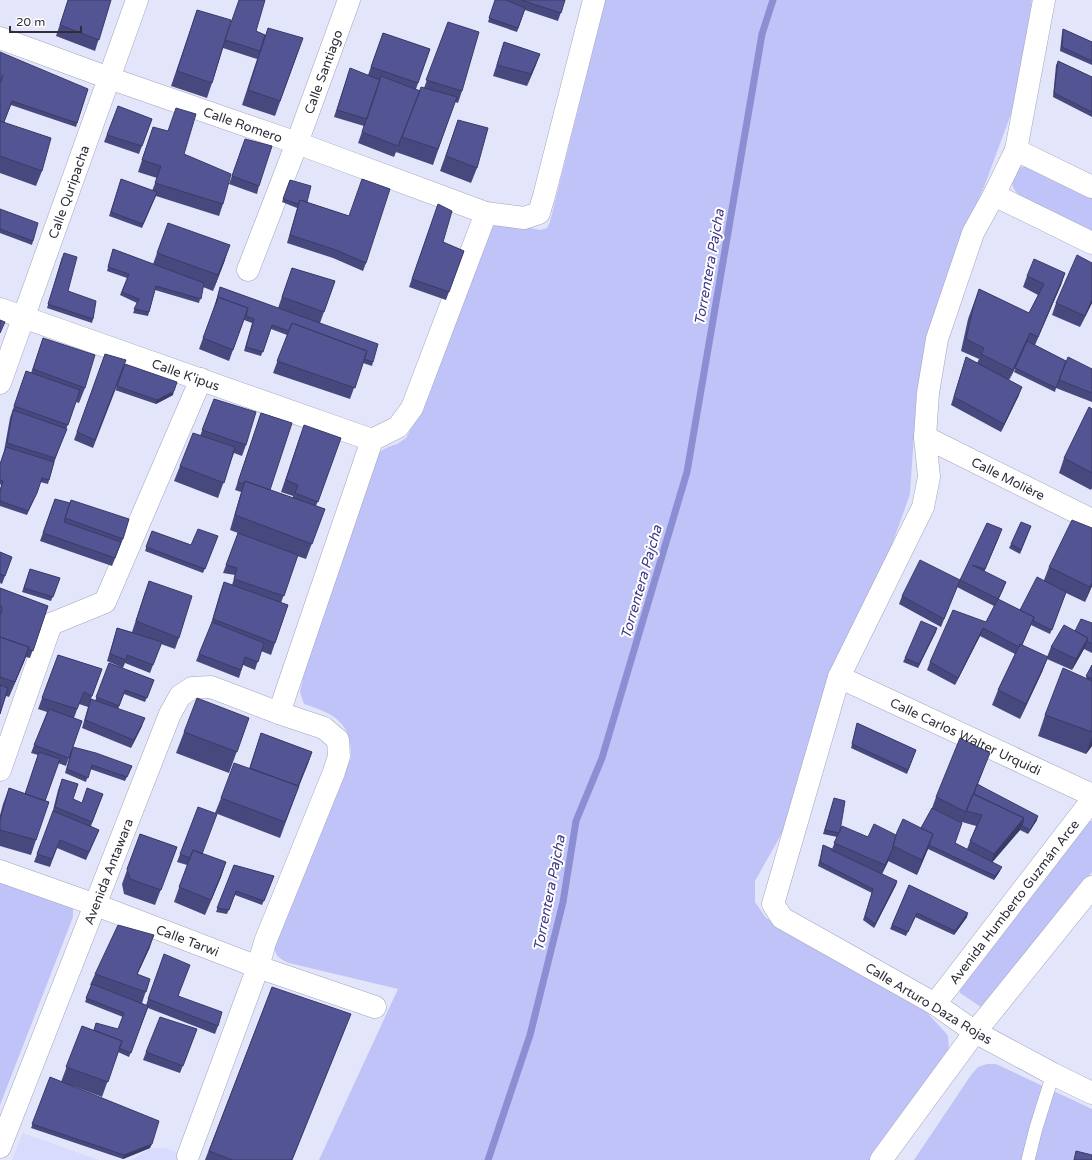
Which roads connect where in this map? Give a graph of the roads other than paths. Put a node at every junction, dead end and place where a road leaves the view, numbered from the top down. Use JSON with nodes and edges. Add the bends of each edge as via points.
{"nodes":[{"id":1,"x":137,"y":0,"type":"edge"},
{"id":2,"x":348,"y":0,"type":"edge"},
{"id":3,"x":594,"y":0,"type":"edge"},
{"id":4,"x":1044,"y":0,"type":"edge"},
{"id":5,"x":0,"y":38,"type":"edge"},
{"id":6,"x":109,"y":78,"type":"junction"},
{"id":7,"x":297,"y":143,"type":"junction"},
{"id":8,"x":1016,"y":150,"type":"junction"},
{"id":9,"x":1092,"y":188,"type":"edge"},
{"id":10,"x":994,"y":195,"type":"junction"},
{"id":11,"x":486,"y":213,"type":"junction"},
{"id":12,"x":1092,"y":243,"type":"edge"},
{"id":13,"x":248,"y":270,"type":"dead end"},
{"id":14,"x":0,"y":309,"type":"edge"},
{"id":15,"x":24,"y":318,"type":"junction"},
{"id":16,"x":201,"y":379,"type":"junction"},
{"id":17,"x":0,"y":383,"type":"edge"},
{"id":18,"x":925,"y":437,"type":"junction"},
{"id":19,"x":372,"y":440,"type":"junction"},
{"id":20,"x":1092,"y":520,"type":"edge"},
{"id":21,"x":839,"y":678,"type":"junction"},
{"id":22,"x":279,"y":713,"type":"junction"},
{"id":23,"x":0,"y":770,"type":"edge"},
{"id":24,"x":1092,"y":795,"type":"edge"},
{"id":25,"x":1092,"y":800,"type":"edge"},
{"id":26,"x":0,"y":871,"type":"edge"},
{"id":27,"x":1092,"y":887,"type":"edge"},
{"id":28,"x":96,"y":905,"type":"junction"},
{"id":29,"x":258,"y":967,"type":"junction"},
{"id":30,"x":936,"y":1004,"type":"junction"},
{"id":31,"x":375,"y":1007,"type":"dead end"},
{"id":32,"x":975,"y":1032,"type":"junction"},
{"id":33,"x":1053,"y":1074,"type":"junction"},
{"id":34,"x":1092,"y":1093,"type":"edge"},
{"id":35,"x":0,"y":1147,"type":"edge"},
{"id":36,"x":188,"y":1156,"type":"dead end"},
{"id":37,"x":881,"y":1160,"type":"edge"},
{"id":38,"x":1028,"y":1160,"type":"edge"}],
"edges":[{"from":1,"to":6,"type":"street","name":"Calle Quripacha"},
{"from":2,"to":7,"type":"street","name":"Calle Santiago"},
{"from":3,"to":11,"type":"street","name":"Calle Romero","via":[[539,212],[524,218]]},
{"from":4,"to":8,"type":"street"},
{"from":5,"to":6,"type":"street","name":"Calle Romero"},
{"from":6,"to":7,"type":"street","name":"Calle Romero"},
{"from":6,"to":15,"type":"street","name":"Calle Quripacha"},
{"from":7,"to":11,"type":"street","name":"Calle Romero"},
{"from":7,"to":13,"type":"street","name":"Calle Santiago"},
{"from":8,"to":9,"type":"street"},
{"from":8,"to":10,"type":"street"},
{"from":10,"to":12,"type":"street"},
{"from":10,"to":18,"type":"street","via":[[973,233],[937,338],[928,393]]},
{"from":11,"to":19,"type":"street","via":[[412,408],[398,427]]},
{"from":14,"to":15,"type":"street","name":"Calle K'ipus"},
{"from":15,"to":16,"type":"street","name":"Calle K'ipus"},
{"from":15,"to":17,"type":"street","name":"Calle Quripacha"},
{"from":16,"to":19,"type":"street","name":"Calle K'ipus"},
{"from":16,"to":23,"type":"street","via":[[105,602],[51,624]]},
{"from":18,"to":20,"type":"street","name":"Calle Molière"},
{"from":18,"to":21,"type":"street","via":[[929,477],[923,507]]},
{"from":19,"to":22,"type":"street"},
{"from":21,"to":24,"type":"street","name":"Calle Carlos Walter Urquidi"},
{"from":21,"to":30,"type":"street","name":"Calle Arturo Daza Rojas","via":[[772,904],[782,918]]},
{"from":22,"to":28,"type":"street","name":"Avenida Antawara","via":[[211,687],[192,688],[180,696],[170,714]]},
{"from":22,"to":29,"type":"street","name":"Avenida Antawara","via":[[324,728],[338,740],[340,756],[265,942]]},
{"from":25,"to":30,"type":"street","name":"Avenida Humberto Guzmán Arce"},
{"from":26,"to":28,"type":"street","name":"Calle Tarwi"},
{"from":27,"to":32,"type":"street"},
{"from":28,"to":29,"type":"street","name":"Calle Tarwi"},
{"from":28,"to":35,"type":"street","name":"Avenida Antawara"},
{"from":29,"to":31,"type":"street","name":"Calle Tarwi"},
{"from":29,"to":36,"type":"street","name":"Avenida Antawara"},
{"from":30,"to":32,"type":"street","name":"Calle Arturo Daza Rojas"},
{"from":32,"to":33,"type":"street","name":"Calle Arturo Daza Rojas"},
{"from":32,"to":37,"type":"street"},
{"from":33,"to":34,"type":"street","name":"Calle Arturo Daza Rojas"},
{"from":33,"to":38,"type":"lane"}]}
